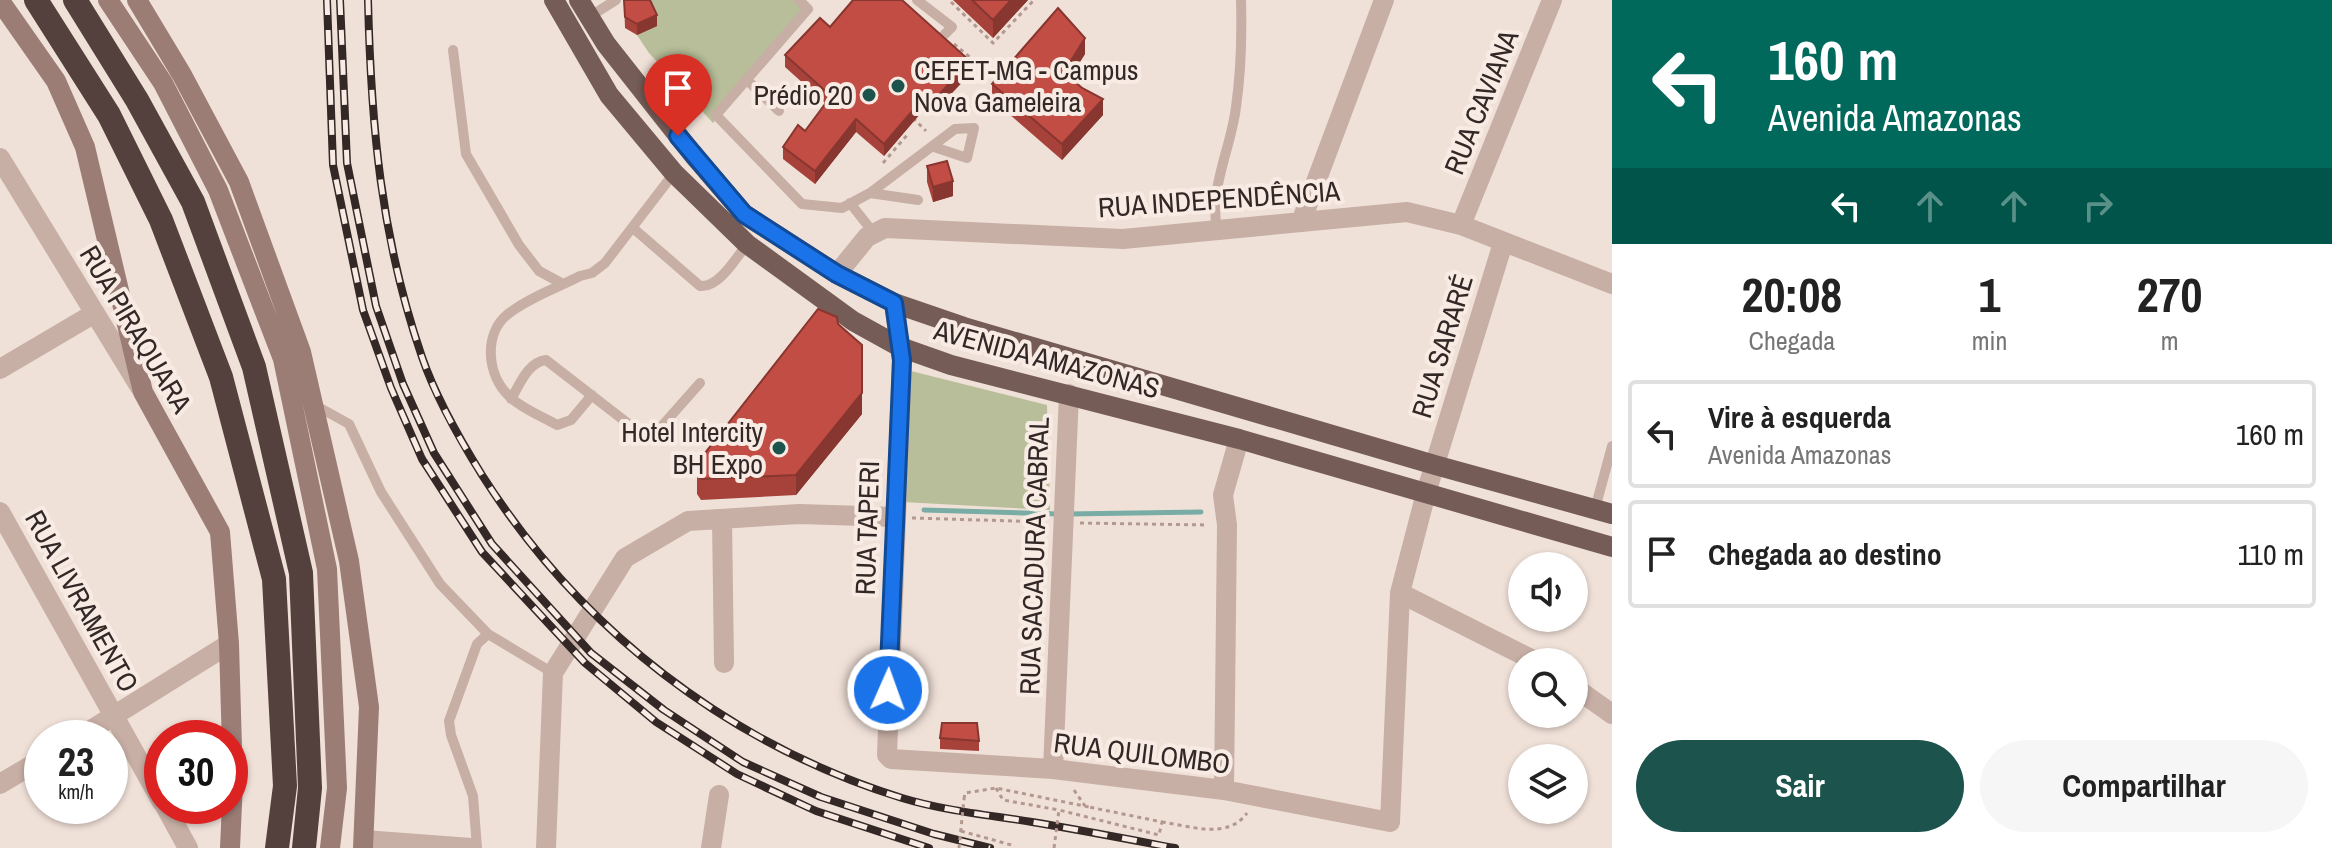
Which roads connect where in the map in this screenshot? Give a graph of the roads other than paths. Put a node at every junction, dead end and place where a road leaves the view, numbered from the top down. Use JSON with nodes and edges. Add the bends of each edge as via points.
{"nodes":[{"id":1,"x":36,"y":0,"type":"edge"},
{"id":2,"x":75,"y":0,"type":"edge"},
{"id":3,"x":108,"y":0,"type":"edge"},
{"id":4,"x":137,"y":0,"type":"edge"},
{"id":5,"x":554,"y":0,"type":"edge"},
{"id":6,"x":616,"y":0,"type":"edge"},
{"id":7,"x":799,"y":0,"type":"edge"},
{"id":8,"x":917,"y":0,"type":"edge"},
{"id":9,"x":1241,"y":0,"type":"edge"},
{"id":10,"x":1384,"y":0,"type":"edge"},
{"id":11,"x":1552,"y":0,"type":"edge"},
{"id":12,"x":0,"y":1,"type":"edge"},
{"id":13,"x":584,"y":8,"type":"edge"},
{"id":14,"x":944,"y":35,"type":"edge"},
{"id":15,"x":453,"y":50,"type":"dead end"},
{"id":16,"x":747,"y":80,"type":"junction"},
{"id":17,"x":779,"y":111,"type":"dead end"},
{"id":18,"x":934,"y":147,"type":"dead end"},
{"id":19,"x":0,"y":158,"type":"edge"},
{"id":20,"x":674,"y":173,"type":"junction"},
{"id":21,"x":870,"y":193,"type":"junction"},
{"id":22,"x":918,"y":200,"type":"dead end"},
{"id":23,"x":850,"y":203,"type":"junction"},
{"id":24,"x":1301,"y":222,"type":"junction"},
{"id":25,"x":1461,"y":225,"type":"junction"},
{"id":26,"x":633,"y":228,"type":"junction"},
{"id":27,"x":1217,"y":230,"type":"junction"},
{"id":28,"x":873,"y":232,"type":"junction"},
{"id":29,"x":1503,"y":243,"type":"junction"},
{"id":30,"x":747,"y":244,"type":"junction"},
{"id":31,"x":837,"y":274,"type":"junction"},
{"id":32,"x":563,"y":284,"type":"junction"},
{"id":33,"x":1612,"y":284,"type":"edge"},
{"id":34,"x":894,"y":303,"type":"junction"},
{"id":35,"x":95,"y":313,"type":"junction"},
{"id":36,"x":900,"y":347,"type":"junction"},
{"id":37,"x":0,"y":369,"type":"edge"},
{"id":38,"x":700,"y":383,"type":"dead end"},
{"id":39,"x":143,"y":392,"type":"junction"},
{"id":40,"x":1069,"y":394,"type":"junction"},
{"id":41,"x":592,"y":395,"type":"junction"},
{"id":42,"x":511,"y":399,"type":"junction"},
{"id":43,"x":313,"y":404,"type":"junction"},
{"id":44,"x":1239,"y":439,"type":"junction"},
{"id":45,"x":1612,"y":446,"type":"edge"},
{"id":46,"x":1435,"y":465,"type":"junction"},
{"id":47,"x":1426,"y":493,"type":"junction"},
{"id":48,"x":1603,"y":511,"type":"edge"},
{"id":49,"x":0,"y":512,"type":"edge"},
{"id":50,"x":896,"y":517,"type":"junction"},
{"id":51,"x":722,"y":519,"type":"junction"},
{"id":52,"x":1612,"y":547,"type":"edge"},
{"id":53,"x":1400,"y":593,"type":"junction"},
{"id":54,"x":488,"y":634,"type":"junction"},
{"id":55,"x":229,"y":644,"type":"junction"},
{"id":56,"x":1509,"y":648,"type":"edge"},
{"id":57,"x":724,"y":663,"type":"dead end"},
{"id":58,"x":553,"y":673,"type":"junction"},
{"id":59,"x":1588,"y":697,"type":"edge"},
{"id":60,"x":1612,"y":714,"type":"edge"},
{"id":61,"x":114,"y":716,"type":"junction"},
{"id":62,"x":107,"y":720,"type":"edge"},
{"id":63,"x":887,"y":755,"type":"joint"},
{"id":64,"x":1053,"y":769,"type":"junction"},
{"id":65,"x":24,"y":770,"type":"edge"},
{"id":66,"x":144,"y":770,"type":"edge"},
{"id":67,"x":0,"y":784,"type":"edge"},
{"id":68,"x":1224,"y":790,"type":"junction"},
{"id":69,"x":719,"y":795,"type":"dead end"},
{"id":70,"x":1390,"y":822,"type":"joint"},
{"id":71,"x":174,"y":824,"type":"edge"},
{"id":72,"x":364,"y":844,"type":"edge"},
{"id":73,"x":424,"y":846,"type":"edge"},
{"id":74,"x":188,"y":848,"type":"edge"},
{"id":75,"x":230,"y":848,"type":"edge"},
{"id":76,"x":277,"y":848,"type":"edge"},
{"id":77,"x":304,"y":848,"type":"edge"},
{"id":78,"x":330,"y":848,"type":"edge"},
{"id":79,"x":474,"y":848,"type":"edge"},
{"id":80,"x":546,"y":848,"type":"edge"},
{"id":81,"x":711,"y":848,"type":"edge"}],
"edges":[{"from":1,"to":76,"type":"highway","via":[[109,115],[161,220],[221,377],[274,579],[285,786]]},
{"from":2,"to":77,"type":"highway","via":[[193,202],[254,367],[301,573],[310,788]]},
{"from":3,"to":78,"type":"street","via":[[163,83],[218,190],[283,359],[327,569],[337,788]]},
{"from":4,"to":43,"type":"street","via":[[239,182],[301,352]]},
{"from":5,"to":20,"type":"main road","name":"AVENIDA AMAZONAS","via":[[609,95]]},
{"from":6,"to":13,"type":"lane"},
{"from":7,"to":16,"type":"lane","via":[[808,9]]},
{"from":8,"to":14,"type":"lane","via":[[952,27]]},
{"from":9,"to":27,"type":"lane","via":[[1236,110],[1218,177]]},
{"from":10,"to":24,"type":"street"},
{"from":11,"to":25,"type":"street","name":"RUA CAVIANA"},
{"from":12,"to":39,"type":"street","via":[[56,81],[85,147]]},
{"from":13,"to":31,"type":"main road","name":"AVENIDA AMAZONAS","via":[[620,62],[744,214]]},
{"from":15,"to":32,"type":"lane","via":[[466,154],[519,245],[539,271]]},
{"from":16,"to":17,"type":"lane"},
{"from":16,"to":23,"type":"lane","via":[[716,115],[802,204],[842,208]]},
{"from":18,"to":21,"type":"lane"},
{"from":19,"to":35,"type":"street","name":"RUA PIRAQUARA"},
{"from":20,"to":26,"type":"lane"},
{"from":20,"to":30,"type":"main road","name":"AVENIDA AMAZONAS"},
{"from":21,"to":22,"type":"lane"},
{"from":21,"to":23,"type":"lane"},
{"from":23,"to":28,"type":"lane"},
{"from":24,"to":25,"type":"street","name":"RUA INDEPENDÊNCIA","via":[[1407,212]]},
{"from":24,"to":27,"type":"street","name":"RUA INDEPENDÊNCIA"},
{"from":25,"to":29,"type":"street","name":"RUA INDEPENDÊNCIA"},
{"from":26,"to":30,"type":"lane","via":[[707,287]]},
{"from":26,"to":32,"type":"lane","via":[[605,263]]},
{"from":27,"to":28,"type":"street","name":"RUA INDEPENDÊNCIA","via":[[1123,239],[885,228]]},
{"from":28,"to":31,"type":"street"},
{"from":29,"to":33,"type":"street","name":"RUA INDEPENDÊNCIA"},
{"from":29,"to":46,"type":"street","name":"RUA SARARÉ"},
{"from":30,"to":36,"type":"main road","name":"AVENIDA AMAZONAS","via":[[853,321]]},
{"from":31,"to":34,"type":"main road","name":"AVENIDA AMAZONAS"},
{"from":32,"to":42,"type":"lane","via":[[510,312],[496,326],[490,343],[492,363]]},
{"from":34,"to":36,"type":"street","name":"RUA TAPERI"},
{"from":34,"to":46,"type":"main road","name":"AVENIDA AMAZONAS"},
{"from":35,"to":37,"type":"street"},
{"from":35,"to":39,"type":"street","name":"RUA PIRAQUARA"},
{"from":36,"to":40,"type":"main road","name":"AVENIDA AMAZONAS"},
{"from":36,"to":50,"type":"street","name":"RUA TAPERI"},
{"from":38,"to":41,"type":"lane","via":[[653,436],[639,432]]},
{"from":39,"to":55,"type":"street","name":"RUA PIRAQUARA","via":[[220,532]]},
{"from":40,"to":44,"type":"main road","name":"AVENIDA AMAZONAS"},
{"from":40,"to":64,"type":"street","name":"RUA SACADURA CABRAL"},
{"from":41,"to":42,"type":"lane","via":[[571,420],[557,425]]},
{"from":41,"to":42,"type":"lane","via":[[546,360],[531,366]]},
{"from":43,"to":54,"type":"lane","via":[[349,424],[381,492],[440,584]]},
{"from":43,"to":72,"type":"street","via":[[349,561],[369,707]]},
{"from":44,"to":47,"type":"main road","name":"AVENIDA AMAZONAS"},
{"from":44,"to":68,"type":"street","via":[[1223,495]]},
{"from":45,"to":48,"type":"lane"},
{"from":46,"to":47,"type":"street","name":"RUA SARARÉ"},
{"from":46,"to":48,"type":"main road","name":"AVENIDA AMAZONAS"},
{"from":47,"to":52,"type":"main road","name":"AVENIDA AMAZONAS"},
{"from":47,"to":53,"type":"street","name":"RUA SARARÉ"},
{"from":49,"to":61,"type":"street","name":"RUA LIVRAMENTO"},
{"from":50,"to":51,"type":"street","via":[[799,514]]},
{"from":50,"to":63,"type":"street","name":"RUA TAPERI"},
{"from":51,"to":57,"type":"street"},
{"from":51,"to":58,"type":"street","via":[[688,521],[625,558]]},
{"from":53,"to":56,"type":"street"},
{"from":53,"to":70,"type":"street","name":"RUA SARARÉ"},
{"from":54,"to":58,"type":"lane"},
{"from":54,"to":79,"type":"lane","via":[[477,644],[449,721],[473,796]]},
{"from":55,"to":61,"type":"street"},
{"from":55,"to":75,"type":"street"},
{"from":58,"to":80,"type":"street"},
{"from":59,"to":60,"type":"street"},
{"from":61,"to":62,"type":"street"},
{"from":61,"to":66,"type":"street","name":"RUA LIVRAMENTO"},
{"from":63,"to":64,"type":"street","name":"RUA QUILOMBO"},
{"from":64,"to":68,"type":"street","name":"RUA QUILOMBO"},
{"from":65,"to":67,"type":"street"},
{"from":68,"to":70,"type":"street","name":"RUA QUILOMBO"},
{"from":69,"to":81,"type":"street"},
{"from":71,"to":74,"type":"street","name":"RUA LIVRAMENTO"},
{"from":72,"to":73,"type":"street"},
{"from":73,"to":79,"type":"street"}]}
